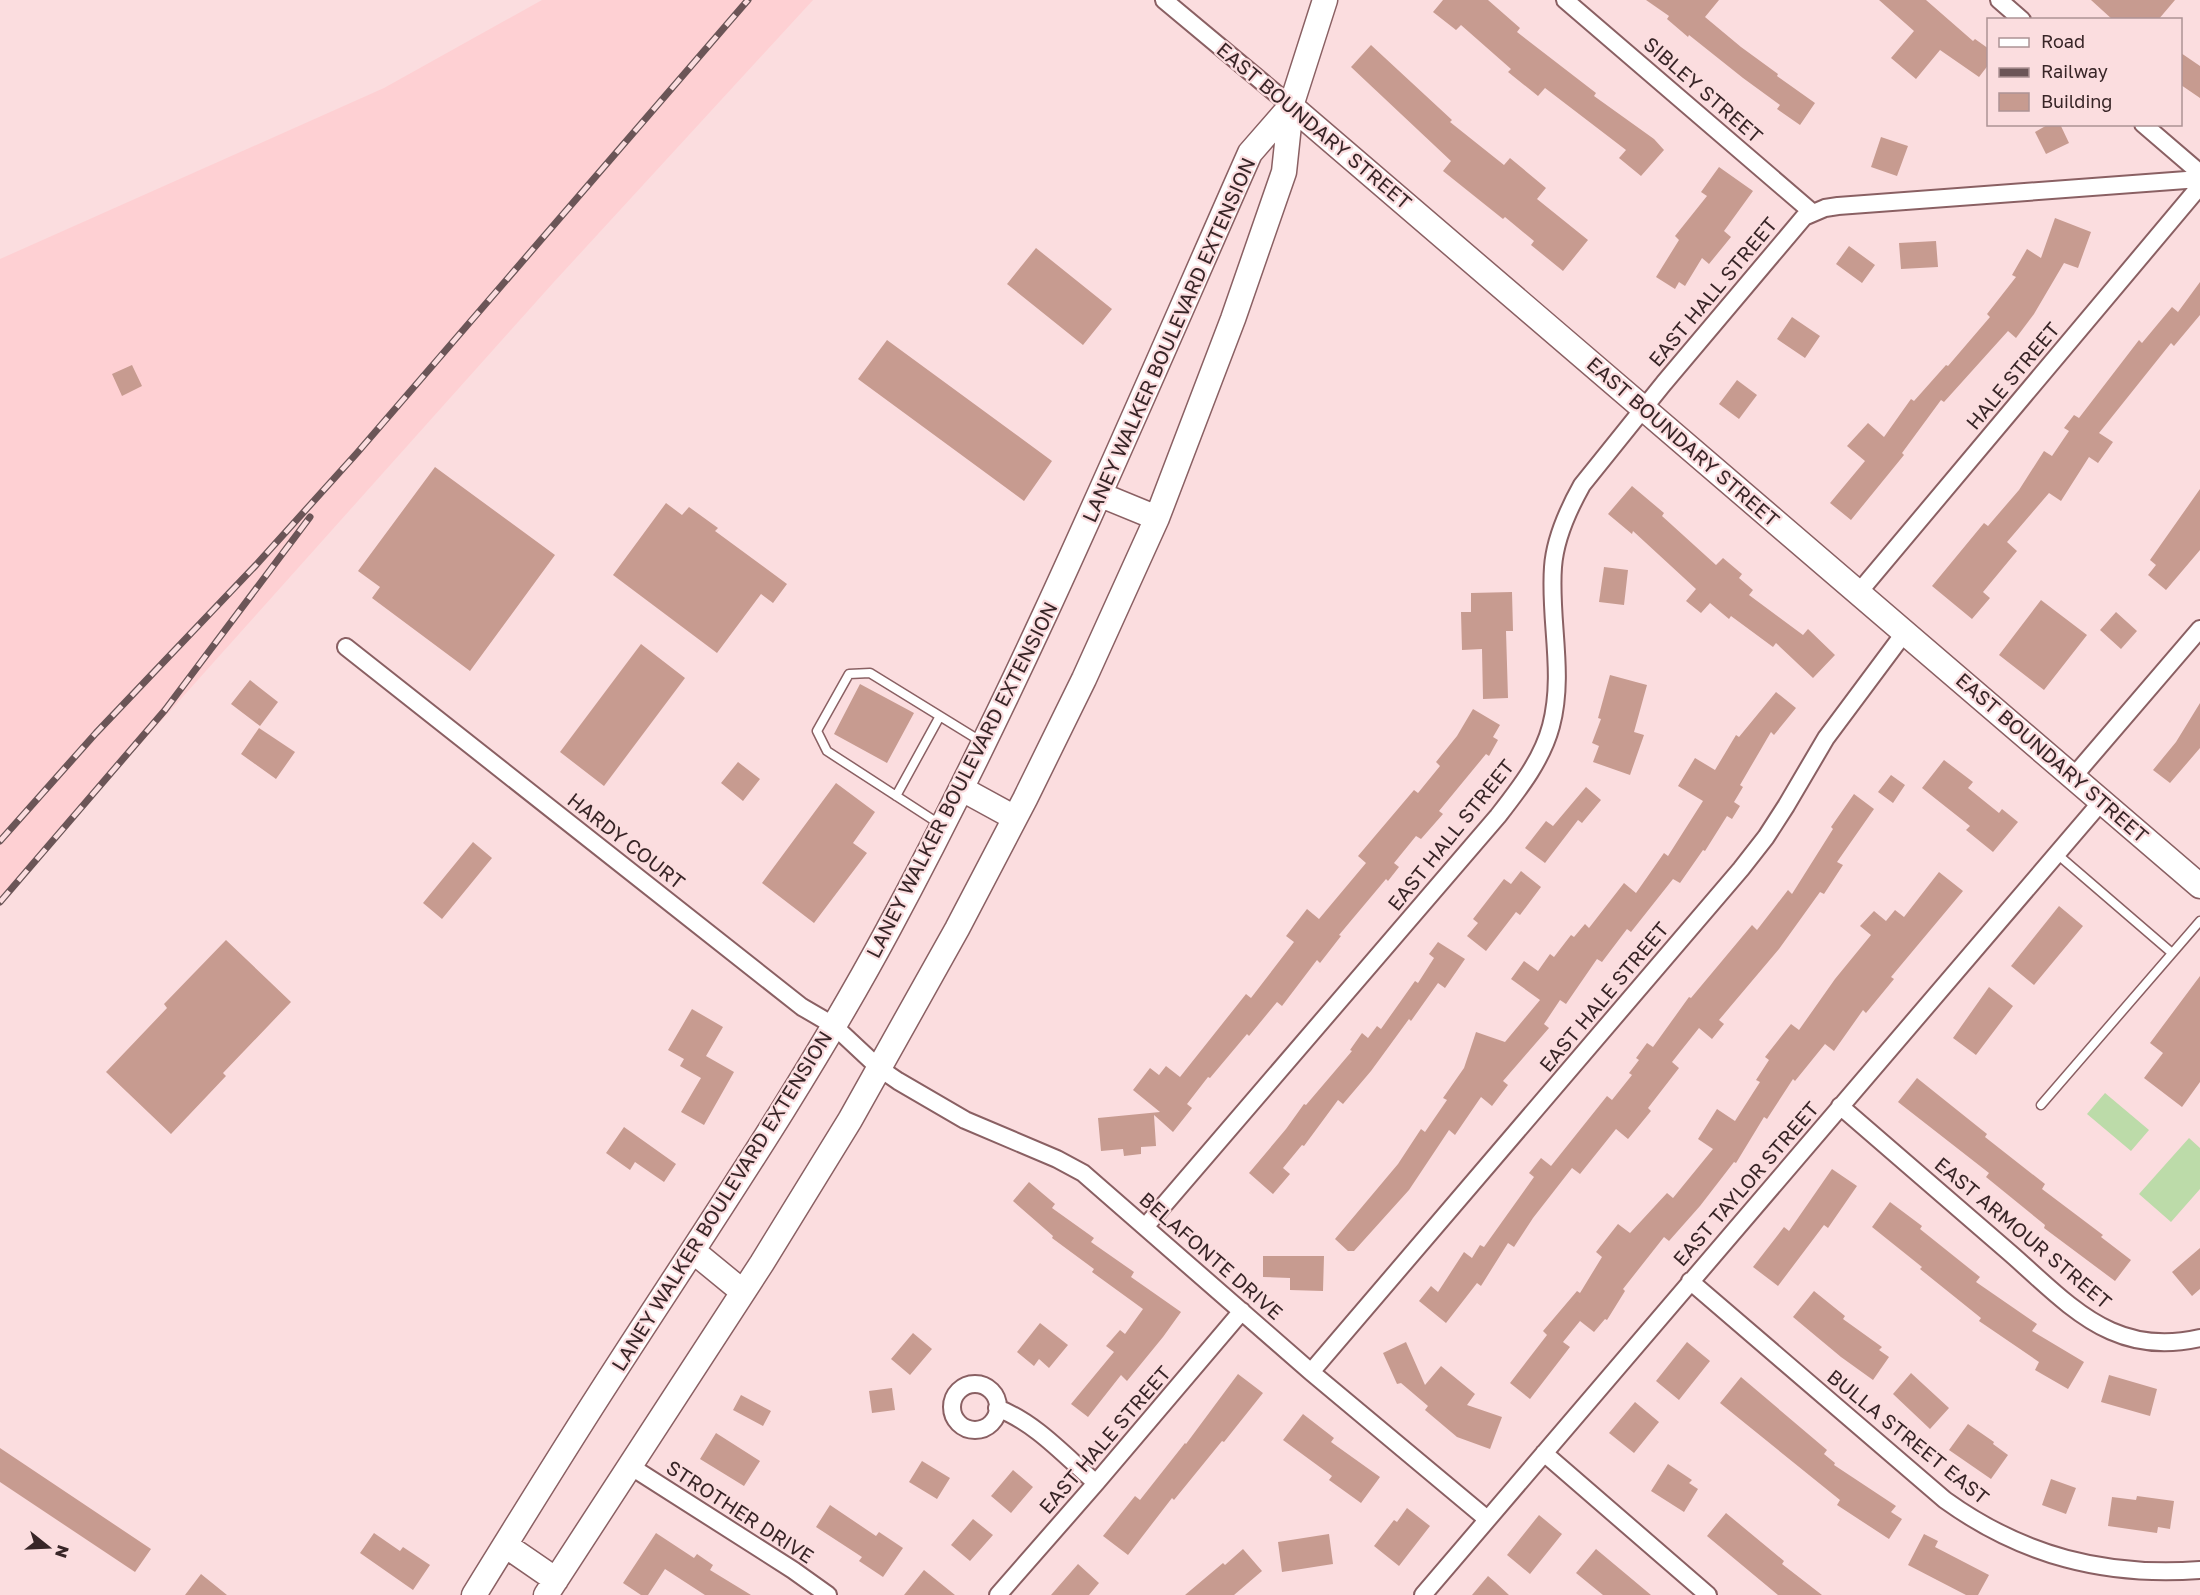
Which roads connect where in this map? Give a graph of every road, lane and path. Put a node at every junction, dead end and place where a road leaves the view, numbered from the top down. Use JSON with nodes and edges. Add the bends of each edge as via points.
{"nodes":[{"id":1,"x":1164,"y":0,"type":"edge"},
{"id":2,"x":1324,"y":0,"type":"edge"},
{"id":3,"x":1565,"y":0,"type":"edge"},
{"id":4,"x":1999,"y":0,"type":"edge"},
{"id":5,"x":2020,"y":18,"type":"edge"},
{"id":6,"x":1291,"y":106,"type":"junction"},
{"id":7,"x":2145,"y":126,"type":"edge"},
{"id":8,"x":2200,"y":173,"type":"edge"},
{"id":9,"x":2200,"y":179,"type":"edge"},
{"id":10,"x":2200,"y":186,"type":"edge"},
{"id":11,"x":1813,"y":213,"type":"junction"},
{"id":12,"x":1644,"y":408,"type":"junction"},
{"id":13,"x":1101,"y":495,"type":"junction"},
{"id":14,"x":1157,"y":518,"type":"junction"},
{"id":15,"x":1859,"y":592,"type":"junction"},
{"id":16,"x":2200,"y":629,"type":"edge"},
{"id":17,"x":1905,"y":632,"type":"junction"},
{"id":18,"x":346,"y":647,"type":"dead end"},
{"id":19,"x":940,"y":716,"type":"junction"},
{"id":20,"x":985,"y":744,"type":"junction"},
{"id":21,"x":2073,"y":777,"type":"junction"},
{"id":22,"x":962,"y":789,"type":"junction"},
{"id":23,"x":896,"y":796,"type":"junction"},
{"id":24,"x":2102,"y":801,"type":"junction"},
{"id":25,"x":1015,"y":818,"type":"junction"},
{"id":26,"x":943,"y":826,"type":"junction"},
{"id":27,"x":2057,"y":854,"type":"junction"},
{"id":28,"x":2200,"y":886,"type":"edge"},
{"id":29,"x":2200,"y":921,"type":"edge"},
{"id":30,"x":2172,"y":953,"type":"junction"},
{"id":31,"x":833,"y":1024,"type":"junction"},
{"id":32,"x":879,"y":1068,"type":"junction"},
{"id":33,"x":2041,"y":1105,"type":"dead end"},
{"id":34,"x":1840,"y":1106,"type":"junction"},
{"id":35,"x":1145,"y":1227,"type":"junction"},
{"id":36,"x":693,"y":1251,"type":"junction"},
{"id":37,"x":1690,"y":1281,"type":"junction"},
{"id":38,"x":743,"y":1292,"type":"junction"},
{"id":39,"x":1242,"y":1311,"type":"junction"},
{"id":40,"x":2200,"y":1338,"type":"edge"},
{"id":41,"x":1311,"y":1372,"type":"junction"},
{"id":42,"x":997,"y":1408,"type":"dead end"},
{"id":43,"x":1544,"y":1453,"type":"junction"},
{"id":44,"x":630,"y":1466,"type":"junction"},
{"id":45,"x":1096,"y":1483,"type":"junction"},
{"id":46,"x":1487,"y":1519,"type":"junction"},
{"id":47,"x":505,"y":1545,"type":"junction"},
{"id":48,"x":2200,"y":1570,"type":"edge"},
{"id":49,"x":551,"y":1587,"type":"edge"},
{"id":50,"x":474,"y":1595,"type":"edge"},
{"id":51,"x":828,"y":1595,"type":"edge"},
{"id":52,"x":998,"y":1595,"type":"edge"},
{"id":53,"x":1424,"y":1595,"type":"edge"},
{"id":54,"x":1708,"y":1595,"type":"edge"}],
"edges":[{"from":1,"to":6,"type":"street","name":"EAST BOUNDARY STREET"},
{"from":2,"to":6,"type":"main road"},
{"from":3,"to":11,"type":"street","name":"SIBLEY STREET"},
{"from":4,"to":5,"type":"street"},
{"from":6,"to":12,"type":"main road","name":"EAST BOUNDARY STREET"},
{"from":6,"to":13,"type":"main road","name":"LANEY WALKER BOULEVARD EXTENSION","via":[[1250,153]]},
{"from":6,"to":14,"type":"main road","name":"LANEY WALKER BOULEVARD EXTENSION","via":[[1284,172]]},
{"from":7,"to":8,"type":"street"},
{"from":9,"to":11,"type":"street","name":"EAST HALL STREET","via":[[1838,206]]},
{"from":10,"to":15,"type":"street","name":"HALE STREET"},
{"from":11,"to":12,"type":"street","name":"EAST HALL STREET","via":[[1789,233]]},
{"from":12,"to":15,"type":"main road","name":"EAST BOUNDARY STREET"},
{"from":12,"to":35,"type":"street","name":"EAST HALL STREET","via":[[1582,485],[1565,519],[1553,566],[1556,703],[1551,728],[1533,769],[1498,816]]},
{"from":13,"to":14,"type":"main road"},
{"from":13,"to":20,"type":"main road","name":"LANEY WALKER BOULEVARD EXTENSION"},
{"from":14,"to":25,"type":"main road","name":"LANEY WALKER BOULEVARD EXTENSION"},
{"from":15,"to":17,"type":"main road","name":"EAST BOUNDARY STREET"},
{"from":16,"to":21,"type":"street"},
{"from":17,"to":21,"type":"main road","name":"EAST BOUNDARY STREET"},
{"from":17,"to":41,"type":"street","name":"EAST HALE STREET","via":[[1826,738],[1781,814],[1741,869]]},
{"from":18,"to":31,"type":"street","name":"HARDY COURT","via":[[802,1007]]},
{"from":19,"to":20,"type":"lane"},
{"from":19,"to":23,"type":"lane"},
{"from":19,"to":23,"type":"lane","via":[[870,673],[849,674],[816,731],[826,751]]},
{"from":20,"to":22,"type":"main road","name":"LANEY WALKER BOULEVARD EXTENSION"},
{"from":21,"to":24,"type":"main road","name":"EAST BOUNDARY STREET"},
{"from":22,"to":25,"type":"main road"},
{"from":22,"to":26,"type":"main road","name":"LANEY WALKER BOULEVARD EXTENSION"},
{"from":23,"to":26,"type":"lane"},
{"from":24,"to":27,"type":"street","name":"EAST TAYLOR STREET"},
{"from":24,"to":28,"type":"main road","name":"EAST BOUNDARY STREET"},
{"from":25,"to":32,"type":"main road","name":"LANEY WALKER BOULEVARD EXTENSION"},
{"from":26,"to":31,"type":"main road","name":"LANEY WALKER BOULEVARD EXTENSION"},
{"from":27,"to":30,"type":"lane"},
{"from":27,"to":34,"type":"street","name":"EAST TAYLOR STREET"},
{"from":29,"to":30,"type":"lane"},
{"from":30,"to":33,"type":"lane"},
{"from":31,"to":32,"type":"street","name":"HARDY COURT"},
{"from":31,"to":36,"type":"main road","name":"LANEY WALKER BOULEVARD EXTENSION","via":[[782,1113]]},
{"from":32,"to":35,"type":"street","name":"BELAFONTE DRIVE","via":[[965,1120],[1083,1173]]},
{"from":32,"to":38,"type":"main road","name":"LANEY WALKER BOULEVARD EXTENSION"},
{"from":34,"to":37,"type":"street","name":"EAST TAYLOR STREET"},
{"from":34,"to":40,"type":"street","name":"EAST ARMOUR STREET","via":[[2088,1317],[2110,1330],[2157,1343]]},
{"from":35,"to":39,"type":"street","name":"BELAFONTE DRIVE"},
{"from":36,"to":38,"type":"main road"},
{"from":36,"to":47,"type":"main road","name":"LANEY WALKER BOULEVARD EXTENSION"},
{"from":37,"to":43,"type":"street","name":"EAST TAYLOR STREET"},
{"from":37,"to":48,"type":"street","name":"BULLA STREET EAST","via":[[1972,1520],[2031,1547],[2094,1566],[2154,1573]]},
{"from":38,"to":44,"type":"main road","name":"LANEY WALKER BOULEVARD EXTENSION"},
{"from":39,"to":41,"type":"street","name":"BELAFONTE DRIVE"},
{"from":39,"to":45,"type":"street","name":"EAST HALE STREET"},
{"from":41,"to":46,"type":"street","name":"BELAFONTE DRIVE"},
{"from":42,"to":45,"type":"street","via":[[1038,1432]]},
{"from":43,"to":46,"type":"street","name":"EAST TAYLOR STREET"},
{"from":43,"to":54,"type":"street"},
{"from":44,"to":49,"type":"main road","name":"LANEY WALKER BOULEVARD EXTENSION"},
{"from":44,"to":51,"type":"street","name":"STROTHER DRIVE"},
{"from":45,"to":52,"type":"street","name":"EAST HALE STREET"},
{"from":46,"to":53,"type":"street","name":"EAST TAYLOR STREET"},
{"from":47,"to":49,"type":"main road"},
{"from":47,"to":50,"type":"main road","name":"LANEY WALKER BOULEVARD EXTENSION"}]}
